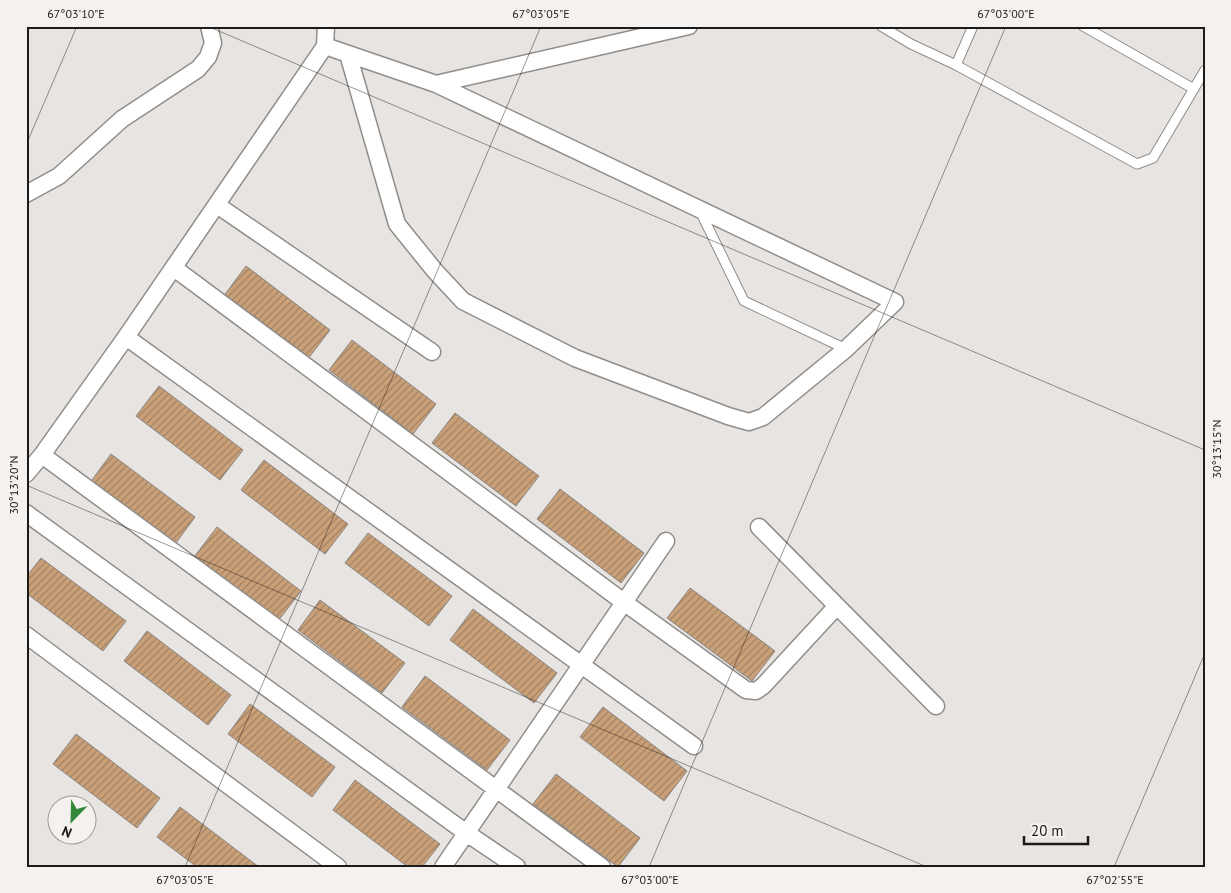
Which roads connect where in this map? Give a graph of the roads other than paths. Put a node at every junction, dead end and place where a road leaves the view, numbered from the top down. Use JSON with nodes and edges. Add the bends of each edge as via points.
{"nodes":[{"id":1,"x":209,"y":26,"type":"edge"},
{"id":2,"x":326,"y":26,"type":"edge"},
{"id":3,"x":688,"y":26,"type":"edge"},
{"id":4,"x":881,"y":26,"type":"edge"},
{"id":5,"x":973,"y":26,"type":"edge"},
{"id":6,"x":1083,"y":26,"type":"edge"},
{"id":7,"x":325,"y":46,"type":"junction"},
{"id":8,"x":348,"y":54,"type":"junction"},
{"id":9,"x":956,"y":65,"type":"junction"},
{"id":10,"x":1205,"y":70,"type":"edge"},
{"id":11,"x":436,"y":84,"type":"junction"},
{"id":12,"x":1194,"y":89,"type":"junction"},
{"id":13,"x":26,"y":194,"type":"edge"},
{"id":14,"x":217,"y":206,"type":"junction"},
{"id":15,"x":700,"y":211,"type":"junction"},
{"id":16,"x":174,"y":268,"type":"junction"},
{"id":17,"x":126,"y":338,"type":"junction"},
{"id":18,"x":846,"y":349,"type":"junction"},
{"id":19,"x":432,"y":352,"type":"dead end"},
{"id":20,"x":42,"y":455,"type":"junction"},
{"id":21,"x":26,"y":474,"type":"edge"},
{"id":22,"x":26,"y":513,"type":"edge"},
{"id":23,"x":759,"y":527,"type":"dead end"},
{"id":24,"x":666,"y":541,"type":"dead end"},
{"id":25,"x":625,"y":604,"type":"junction"},
{"id":26,"x":836,"y":607,"type":"junction"},
{"id":27,"x":26,"y":634,"type":"edge"},
{"id":28,"x":581,"y":667,"type":"junction"},
{"id":29,"x":936,"y":706,"type":"dead end"},
{"id":30,"x":694,"y":746,"type":"dead end"},
{"id":31,"x":497,"y":789,"type":"junction"},
{"id":32,"x":465,"y":832,"type":"junction"},
{"id":33,"x":338,"y":867,"type":"edge"},
{"id":34,"x":443,"y":867,"type":"edge"},
{"id":35,"x":517,"y":867,"type":"edge"},
{"id":36,"x":602,"y":867,"type":"edge"}],
"edges":[{"from":1,"to":13,"type":"street","via":[[214,43],[208,58],[198,69],[122,119],[59,176]]},
{"from":2,"to":7,"type":"street"},
{"from":3,"to":11,"type":"street"},
{"from":4,"to":9,"type":"lane"},
{"from":5,"to":9,"type":"lane"},
{"from":6,"to":12,"type":"lane"},
{"from":7,"to":8,"type":"street"},
{"from":7,"to":14,"type":"street"},
{"from":8,"to":11,"type":"street"},
{"from":8,"to":18,"type":"street","via":[[397,224],[463,301],[575,358],[749,422],[763,417]]},
{"from":9,"to":12,"type":"lane","via":[[1137,164],[1153,158]]},
{"from":10,"to":12,"type":"lane"},
{"from":11,"to":15,"type":"street"},
{"from":14,"to":16,"type":"street"},
{"from":14,"to":19,"type":"street"},
{"from":15,"to":18,"type":"lane","via":[[744,300]]},
{"from":15,"to":18,"type":"street","via":[[895,302]]},
{"from":16,"to":17,"type":"street"},
{"from":16,"to":25,"type":"street"},
{"from":17,"to":20,"type":"street"},
{"from":17,"to":28,"type":"street"},
{"from":20,"to":21,"type":"street"},
{"from":20,"to":31,"type":"street"},
{"from":22,"to":32,"type":"street"},
{"from":23,"to":26,"type":"street"},
{"from":24,"to":25,"type":"street"},
{"from":25,"to":26,"type":"street","via":[[746,690],[756,691]]},
{"from":25,"to":28,"type":"street"},
{"from":26,"to":29,"type":"street"},
{"from":27,"to":33,"type":"street"},
{"from":28,"to":30,"type":"street"},
{"from":28,"to":31,"type":"street"},
{"from":31,"to":32,"type":"street"},
{"from":31,"to":36,"type":"street"},
{"from":32,"to":34,"type":"street"},
{"from":32,"to":35,"type":"street"}]}
